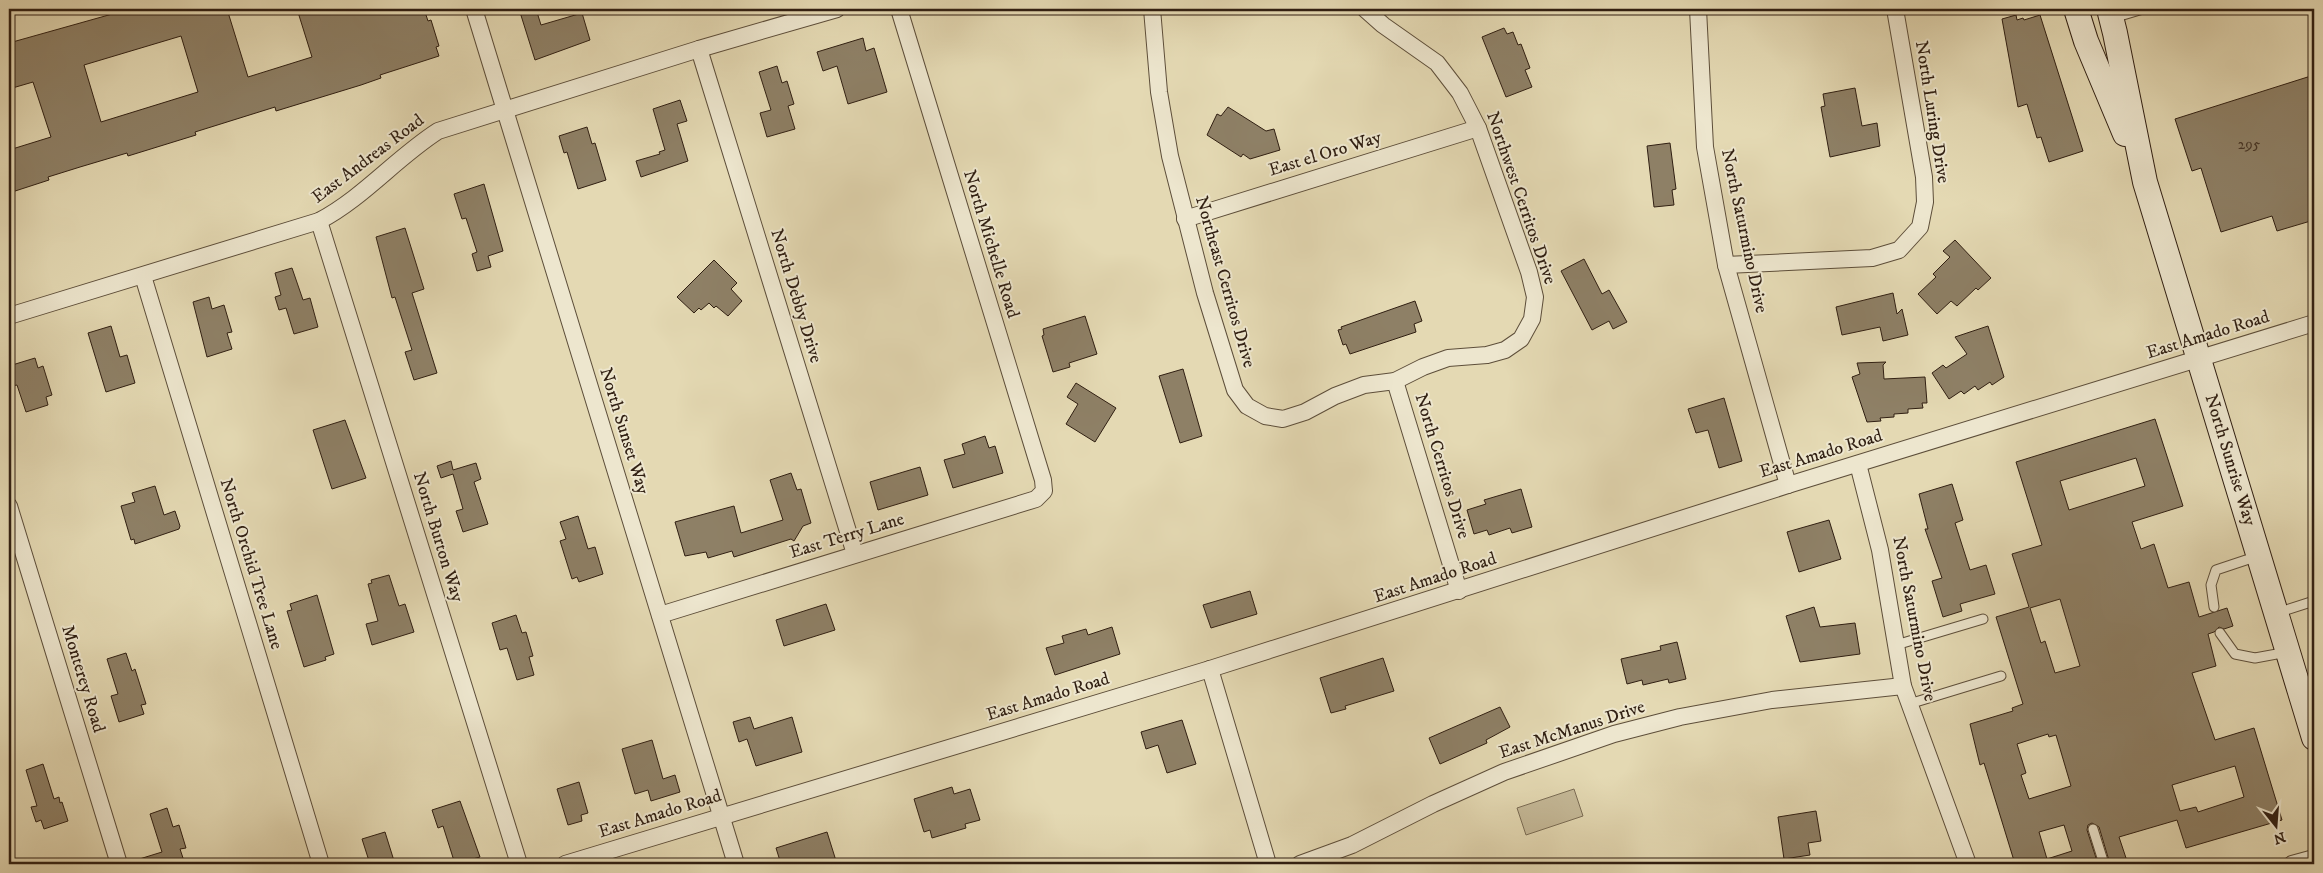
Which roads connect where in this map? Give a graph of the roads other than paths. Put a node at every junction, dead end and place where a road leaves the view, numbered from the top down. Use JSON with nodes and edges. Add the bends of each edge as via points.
{"nodes":[{"id":1,"x":474,"y":9,"type":"edge"},
{"id":2,"x":837,"y":9,"type":"edge"},
{"id":3,"x":899,"y":9,"type":"edge"},
{"id":4,"x":1152,"y":9,"type":"edge"},
{"id":5,"x":1365,"y":9,"type":"edge"},
{"id":6,"x":1698,"y":9,"type":"edge"},
{"id":7,"x":1895,"y":9,"type":"edge"},
{"id":8,"x":2076,"y":9,"type":"edge"},
{"id":9,"x":2144,"y":9,"type":"edge"},
{"id":10,"x":2110,"y":14,"type":"edge"},
{"id":11,"x":699,"y":49,"type":"junction"},
{"id":12,"x":504,"y":109,"type":"junction"},
{"id":13,"x":1478,"y":128,"type":"junction"},
{"id":14,"x":2145,"y":182,"type":"junction"},
{"id":15,"x":1184,"y":219,"type":"junction"},
{"id":16,"x":319,"y":221,"type":"junction"},
{"id":17,"x":1726,"y":265,"type":"junction"},
{"id":18,"x":143,"y":276,"type":"junction"},
{"id":19,"x":9,"y":316,"type":"edge"},
{"id":20,"x":2314,"y":323,"type":"edge"},
{"id":21,"x":2199,"y":359,"type":"junction"},
{"id":22,"x":1395,"y":381,"type":"junction"},
{"id":23,"x":1858,"y":464,"type":"junction"},
{"id":24,"x":1788,"y":485,"type":"junction"},
{"id":25,"x":1044,"y":492,"type":"joint"},
{"id":26,"x":9,"y":506,"type":"edge"},
{"id":27,"x":856,"y":554,"type":"junction"},
{"id":28,"x":2259,"y":556,"type":"junction"},
{"id":29,"x":1459,"y":591,"type":"junction"},
{"id":30,"x":2314,"y":601,"type":"edge"},
{"id":31,"x":2214,"y":607,"type":"dead end"},
{"id":32,"x":2276,"y":613,"type":"junction"},
{"id":33,"x":660,"y":615,"type":"junction"},
{"id":34,"x":1983,"y":619,"type":"dead end"},
{"id":35,"x":2220,"y":633,"type":"dead end"},
{"id":36,"x":1896,"y":645,"type":"junction"},
{"id":37,"x":2288,"y":652,"type":"junction"},
{"id":38,"x":1210,"y":670,"type":"junction"},
{"id":39,"x":2001,"y":676,"type":"dead end"},
{"id":40,"x":1903,"y":686,"type":"junction"},
{"id":41,"x":1909,"y":704,"type":"junction"},
{"id":42,"x":2314,"y":738,"type":"edge"},
{"id":43,"x":721,"y":816,"type":"junction"},
{"id":44,"x":2093,"y":829,"type":"dead end"},
{"id":45,"x":2314,"y":858,"type":"edge"},
{"id":46,"x":119,"y":864,"type":"edge"},
{"id":47,"x":321,"y":864,"type":"edge"},
{"id":48,"x":520,"y":864,"type":"edge"},
{"id":49,"x":565,"y":864,"type":"edge"},
{"id":50,"x":736,"y":864,"type":"edge"},
{"id":51,"x":1268,"y":864,"type":"edge"},
{"id":52,"x":1300,"y":864,"type":"edge"},
{"id":53,"x":1968,"y":864,"type":"edge"},
{"id":54,"x":2104,"y":864,"type":"edge"},
{"id":55,"x":2292,"y":864,"type":"edge"}],
"edges":[{"from":1,"to":12,"type":"street","name":"North Sunset Way"},
{"from":2,"to":11,"type":"street","name":"East Andreas Road"},
{"from":3,"to":25,"type":"street","name":"North Michelle Road"},
{"from":4,"to":15,"type":"street","name":"Northeast Cerritos Drive","via":[[1158,92]]},
{"from":5,"to":13,"type":"street","name":"Northwest Cerritos Drive","via":[[1382,25],[1437,63],[1460,93]]},
{"from":6,"to":17,"type":"street","name":"North Saturmino Drive","via":[[1705,147]]},
{"from":7,"to":17,"type":"street","name":"North Luring Drive","via":[[1924,177],[1925,202],[1920,227],[1899,250],[1872,258]]},
{"from":8,"to":14,"type":"main road","name":"North Sunrise Way","via":[[2086,41]]},
{"from":9,"to":10,"type":"lane"},
{"from":10,"to":14,"type":"main road","name":"North Sunrise Way"},
{"from":11,"to":12,"type":"street","name":"East Andreas Road"},
{"from":11,"to":27,"type":"street","name":"North Debby Drive"},
{"from":12,"to":16,"type":"street","name":"East Andreas Road","via":[[438,130],[413,147],[338,211]]},
{"from":12,"to":33,"type":"street","name":"North Sunset Way"},
{"from":13,"to":15,"type":"street","name":"East el Oro Way"},
{"from":13,"to":22,"type":"street","name":"Northwest Cerritos Drive","via":[[1529,272],[1535,297],[1532,318],[1521,339],[1506,350],[1448,358]]},
{"from":14,"to":21,"type":"main road","name":"North Sunrise Way"},
{"from":15,"to":22,"type":"street","name":"Northeast Cerritos Drive","via":[[1235,390],[1247,406],[1265,416],[1284,419],[1364,385]]},
{"from":16,"to":18,"type":"street","name":"East Andreas Road"},
{"from":16,"to":48,"type":"street","name":"North Burton Way"},
{"from":17,"to":24,"type":"street","name":"North Saturmino Drive"},
{"from":18,"to":19,"type":"street","name":"East Andreas Road"},
{"from":18,"to":47,"type":"street","name":"North Orchid Tree Lane"},
{"from":20,"to":21,"type":"street","name":"East Amado Road"},
{"from":21,"to":23,"type":"street","name":"East Amado Road"},
{"from":21,"to":28,"type":"main road","name":"North Sunrise Way"},
{"from":22,"to":29,"type":"street","name":"North Cerritos Drive"},
{"from":23,"to":24,"type":"street","name":"East Amado Road"},
{"from":23,"to":36,"type":"street","name":"North Saturmino Drive","via":[[1880,550]]},
{"from":24,"to":29,"type":"street","name":"East Amado Road"},
{"from":25,"to":27,"type":"street","name":"East Terry Lane","via":[[1036,499]]},
{"from":26,"to":46,"type":"street","name":"Monterey Road"},
{"from":27,"to":33,"type":"street","name":"East Terry Lane"},
{"from":28,"to":31,"type":"lane","via":[[2216,570],[2210,585]]},
{"from":28,"to":32,"type":"main road","name":"North Sunrise Way"},
{"from":29,"to":38,"type":"street","name":"East Amado Road"},
{"from":30,"to":32,"type":"lane"},
{"from":32,"to":37,"type":"main road","name":"North Sunrise Way"},
{"from":33,"to":43,"type":"street","name":"North Sunset Way"},
{"from":34,"to":36,"type":"lane"},
{"from":35,"to":37,"type":"lane","via":[[2235,654],[2255,658]]},
{"from":36,"to":40,"type":"street","name":"North Saturmino Drive"},
{"from":37,"to":42,"type":"main road","name":"North Sunrise Way"},
{"from":38,"to":43,"type":"street","name":"East Amado Road"},
{"from":38,"to":51,"type":"street"},
{"from":39,"to":41,"type":"lane"},
{"from":40,"to":41,"type":"street","name":"North Saturmino Drive"},
{"from":40,"to":52,"type":"street","name":"East McManus Drive","via":[[1772,700],[1614,734],[1504,772],[1352,846]]},
{"from":41,"to":53,"type":"street","name":"North Saturmino Drive"},
{"from":43,"to":49,"type":"street","name":"East Amado Road"},
{"from":43,"to":50,"type":"street","name":"North Sunset Way"},
{"from":44,"to":54,"type":"lane"},
{"from":45,"to":55,"type":"street"}]}
